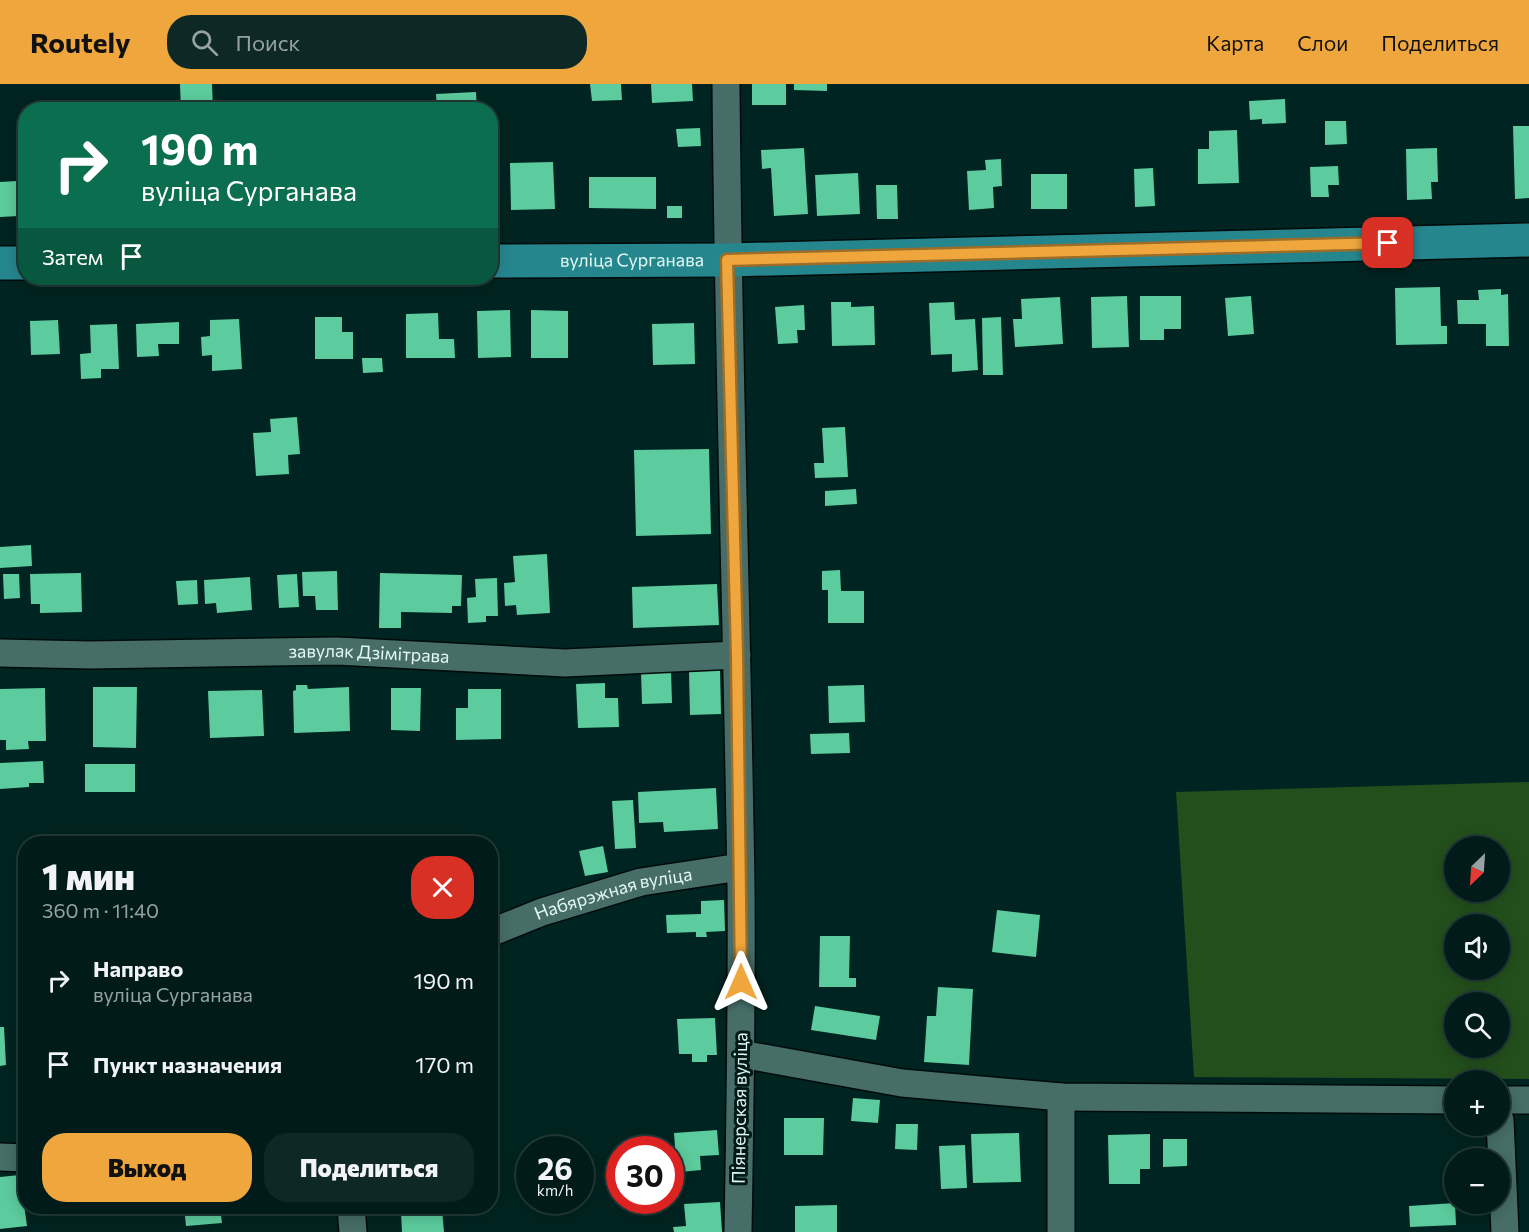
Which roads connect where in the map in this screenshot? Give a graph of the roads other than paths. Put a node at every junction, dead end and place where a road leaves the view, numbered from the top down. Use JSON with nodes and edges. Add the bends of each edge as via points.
{"nodes":[{"id":1,"x":726,"y":84,"type":"edge"},
{"id":2,"x":1529,"y":240,"type":"edge"},
{"id":3,"x":727,"y":260,"type":"junction"},
{"id":4,"x":498,"y":261,"type":"edge"},
{"id":5,"x":0,"y":263,"type":"edge"},
{"id":6,"x":18,"y":263,"type":"edge"},
{"id":7,"x":0,"y":653,"type":"edge"},
{"id":8,"x":737,"y":655,"type":"junction"},
{"id":9,"x":740,"y":867,"type":"junction"},
{"id":10,"x":498,"y":930,"type":"edge"},
{"id":11,"x":741,"y":1054,"type":"junction"},
{"id":12,"x":1061,"y":1097,"type":"junction"},
{"id":13,"x":1444,"y":1100,"type":"edge"},
{"id":14,"x":1510,"y":1100,"type":"edge"},
{"id":15,"x":1529,"y":1100,"type":"edge"},
{"id":16,"x":1501,"y":1136,"type":"edge"},
{"id":17,"x":0,"y":1157,"type":"edge"},
{"id":18,"x":18,"y":1158,"type":"edge"},
{"id":19,"x":352,"y":1214,"type":"edge"},
{"id":20,"x":353,"y":1232,"type":"edge"},
{"id":21,"x":738,"y":1232,"type":"edge"},
{"id":22,"x":1061,"y":1232,"type":"edge"},
{"id":23,"x":1505,"y":1232,"type":"edge"}],
"edges":[{"from":1,"to":3,"type":"street","name":"Піянерская вуліца"},
{"from":2,"to":3,"type":"main road","name":"вуліца Сурганава"},
{"from":3,"to":4,"type":"main road","name":"вуліца Сурганава"},
{"from":3,"to":8,"type":"street","name":"Піянерская вуліца"},
{"from":5,"to":6,"type":"main road"},
{"from":7,"to":8,"type":"street","name":"завулак Дзімітрава","via":[[337,651],[565,663]]},
{"from":8,"to":9,"type":"street","name":"Піянерская вуліца"},
{"from":9,"to":10,"type":"street","name":"Набярэжная вуліца","via":[[641,882]]},
{"from":9,"to":11,"type":"street","name":"Піянерская вуліца"},
{"from":11,"to":12,"type":"street","via":[[902,1083]]},
{"from":11,"to":21,"type":"street","name":"Піянерская вуліца"},
{"from":12,"to":13,"type":"street"},
{"from":12,"to":22,"type":"street"},
{"from":14,"to":15,"type":"street"},
{"from":16,"to":23,"type":"street"},
{"from":17,"to":18,"type":"street"},
{"from":19,"to":20,"type":"street"}]}
